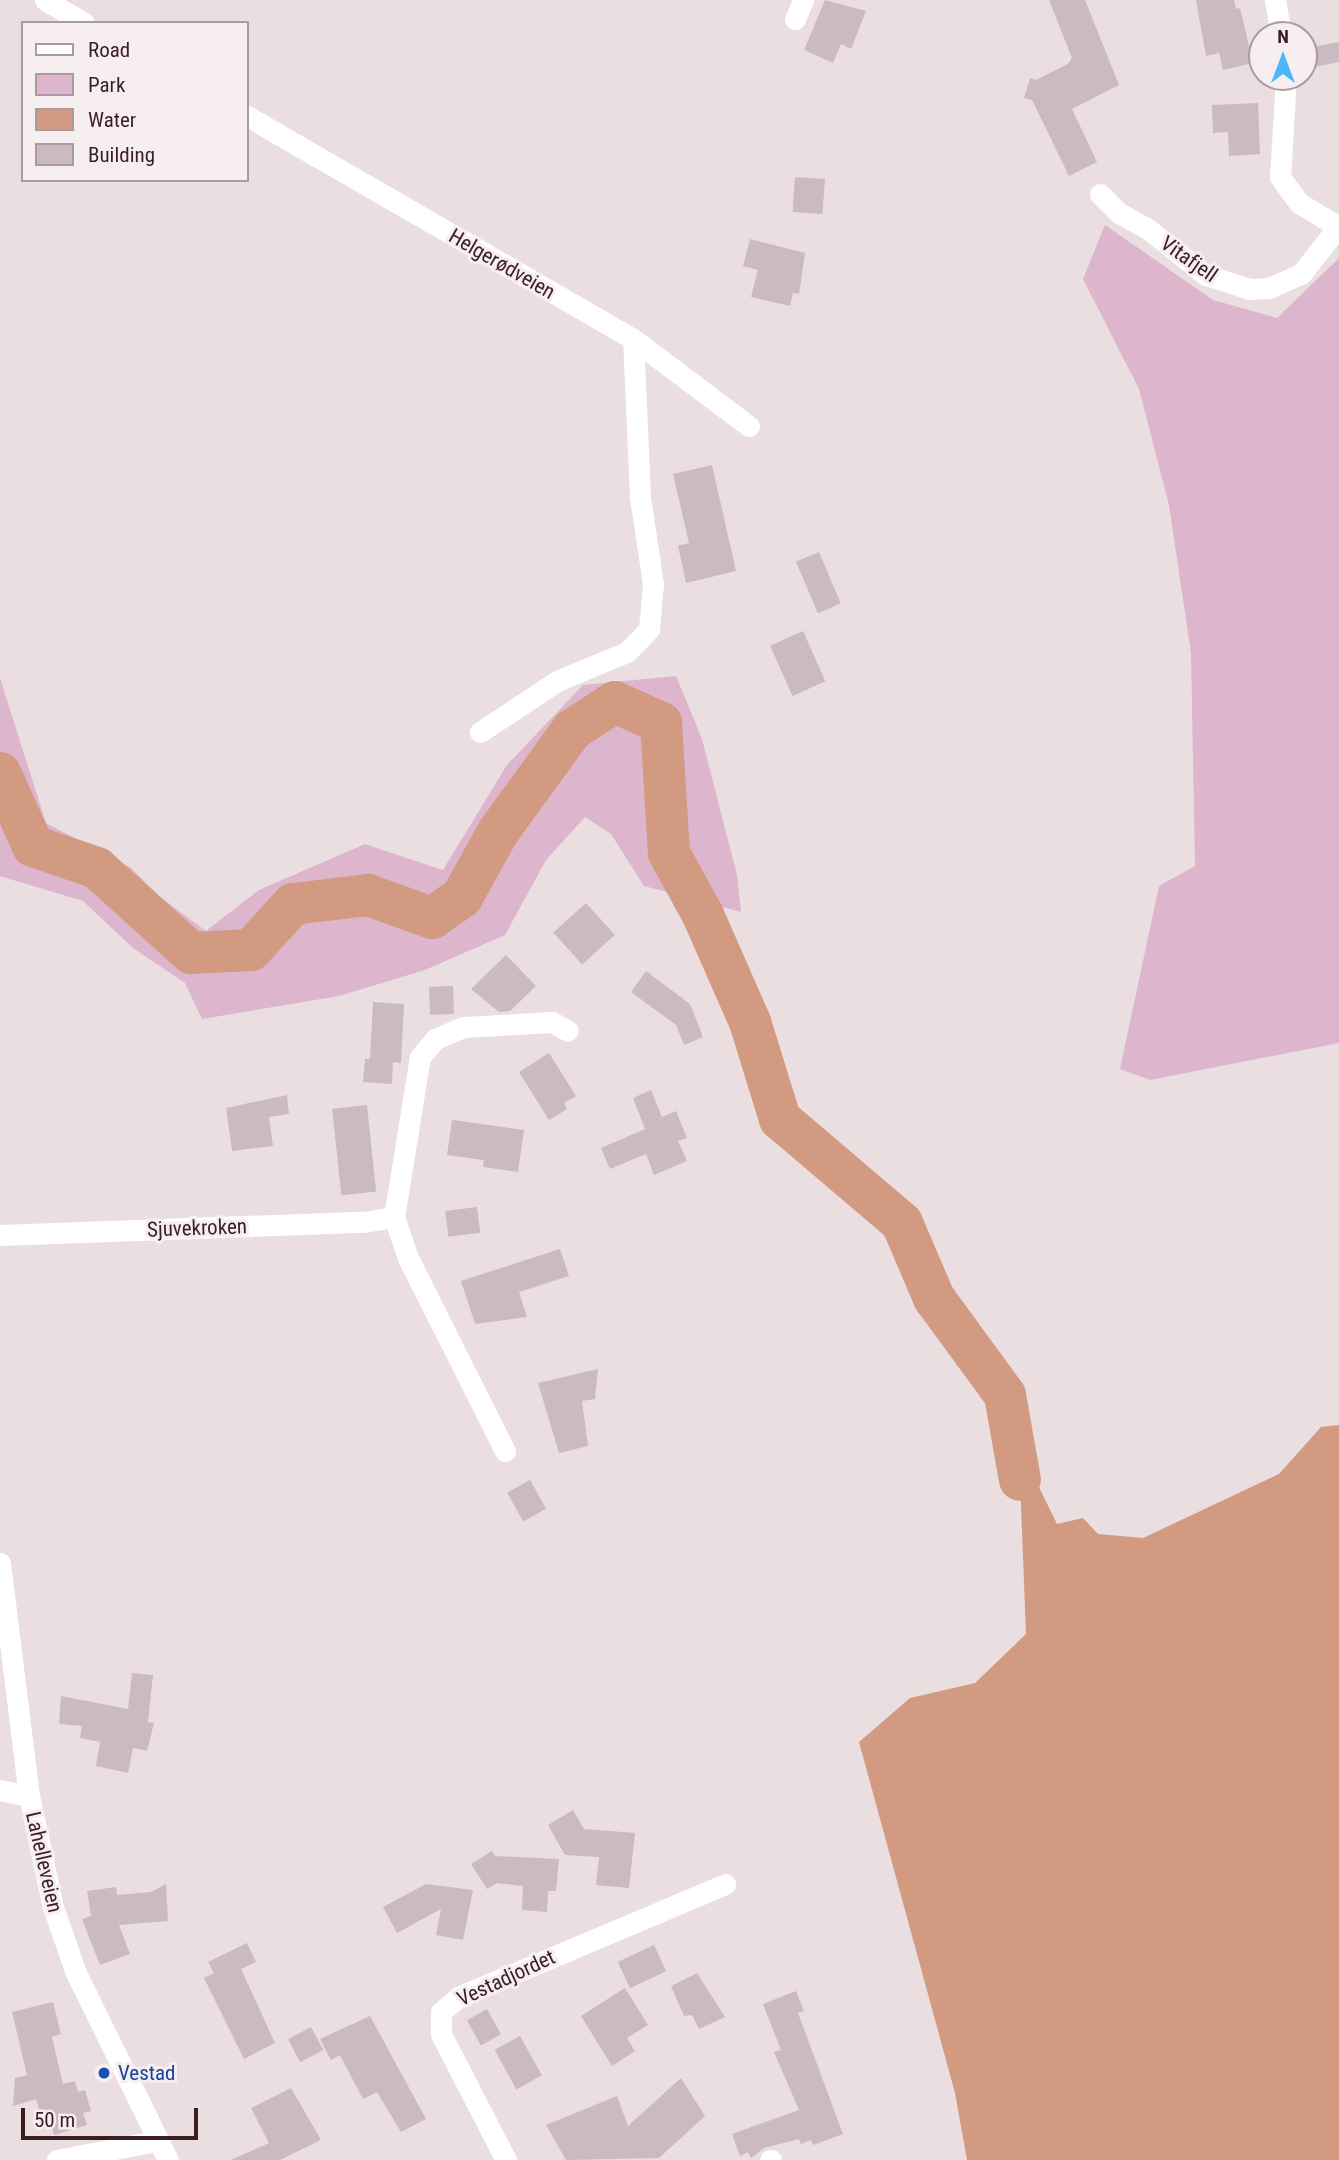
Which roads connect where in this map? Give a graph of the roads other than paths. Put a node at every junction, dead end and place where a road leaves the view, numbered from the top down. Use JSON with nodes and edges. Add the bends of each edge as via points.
{"nodes":[{"id":1,"x":45,"y":0,"type":"edge"},
{"id":2,"x":1275,"y":0,"type":"edge"},
{"id":3,"x":82,"y":21,"type":"edge"},
{"id":4,"x":1279,"y":21,"type":"edge"},
{"id":5,"x":1285,"y":91,"type":"edge"},
{"id":6,"x":248,"y":118,"type":"edge"},
{"id":7,"x":1100,"y":194,"type":"dead end"},
{"id":8,"x":1339,"y":227,"type":"edge"},
{"id":9,"x":633,"y":338,"type":"junction"},
{"id":10,"x":749,"y":426,"type":"dead end"},
{"id":11,"x":480,"y":732,"type":"dead end"},
{"id":12,"x":568,"y":1031,"type":"dead end"},
{"id":13,"x":394,"y":1217,"type":"junction"},
{"id":14,"x":0,"y":1235,"type":"edge"},
{"id":15,"x":505,"y":1451,"type":"dead end"},
{"id":16,"x":0,"y":1563,"type":"edge"},
{"id":17,"x":0,"y":1790,"type":"edge"},
{"id":18,"x":29,"y":1796,"type":"junction"},
{"id":19,"x":725,"y":1884,"type":"dead end"},
{"id":20,"x":156,"y":2141,"type":"junction"},
{"id":21,"x":57,"y":2160,"type":"edge"},
{"id":22,"x":168,"y":2160,"type":"edge"},
{"id":23,"x":506,"y":2160,"type":"edge"}],
"edges":[{"from":1,"to":3,"type":"street"},
{"from":2,"to":4,"type":"street"},
{"from":5,"to":8,"type":"street","name":"Vitafjell","via":[[1280,177],[1299,203]]},
{"from":6,"to":9,"type":"street","name":"Helgerødveien"},
{"from":7,"to":8,"type":"street","name":"Vitafjell","via":[[1119,213],[1148,229],[1206,275],[1250,289],[1269,288],[1301,274]]},
{"from":9,"to":10,"type":"street","name":"Helgerødveien"},
{"from":9,"to":11,"type":"street","via":[[637,455],[653,584],[649,629],[627,653],[557,681]]},
{"from":12,"to":13,"type":"street","via":[[552,1022],[463,1027],[435,1039],[420,1057]]},
{"from":13,"to":14,"type":"street","name":"Sjuvekroken","via":[[363,1222]]},
{"from":13,"to":15,"type":"street","via":[[408,1258]]},
{"from":16,"to":18,"type":"street","name":"Lahelleveien"},
{"from":17,"to":18,"type":"street"},
{"from":18,"to":20,"type":"street","name":"Lahelleveien","via":[[46,1881],[76,1973]]},
{"from":19,"to":23,"type":"street","name":"Vestadjordet","via":[[458,1997],[441,2012],[441,2034]]},
{"from":20,"to":21,"type":"street"},
{"from":20,"to":22,"type":"street","name":"Lahelleveien"}]}
